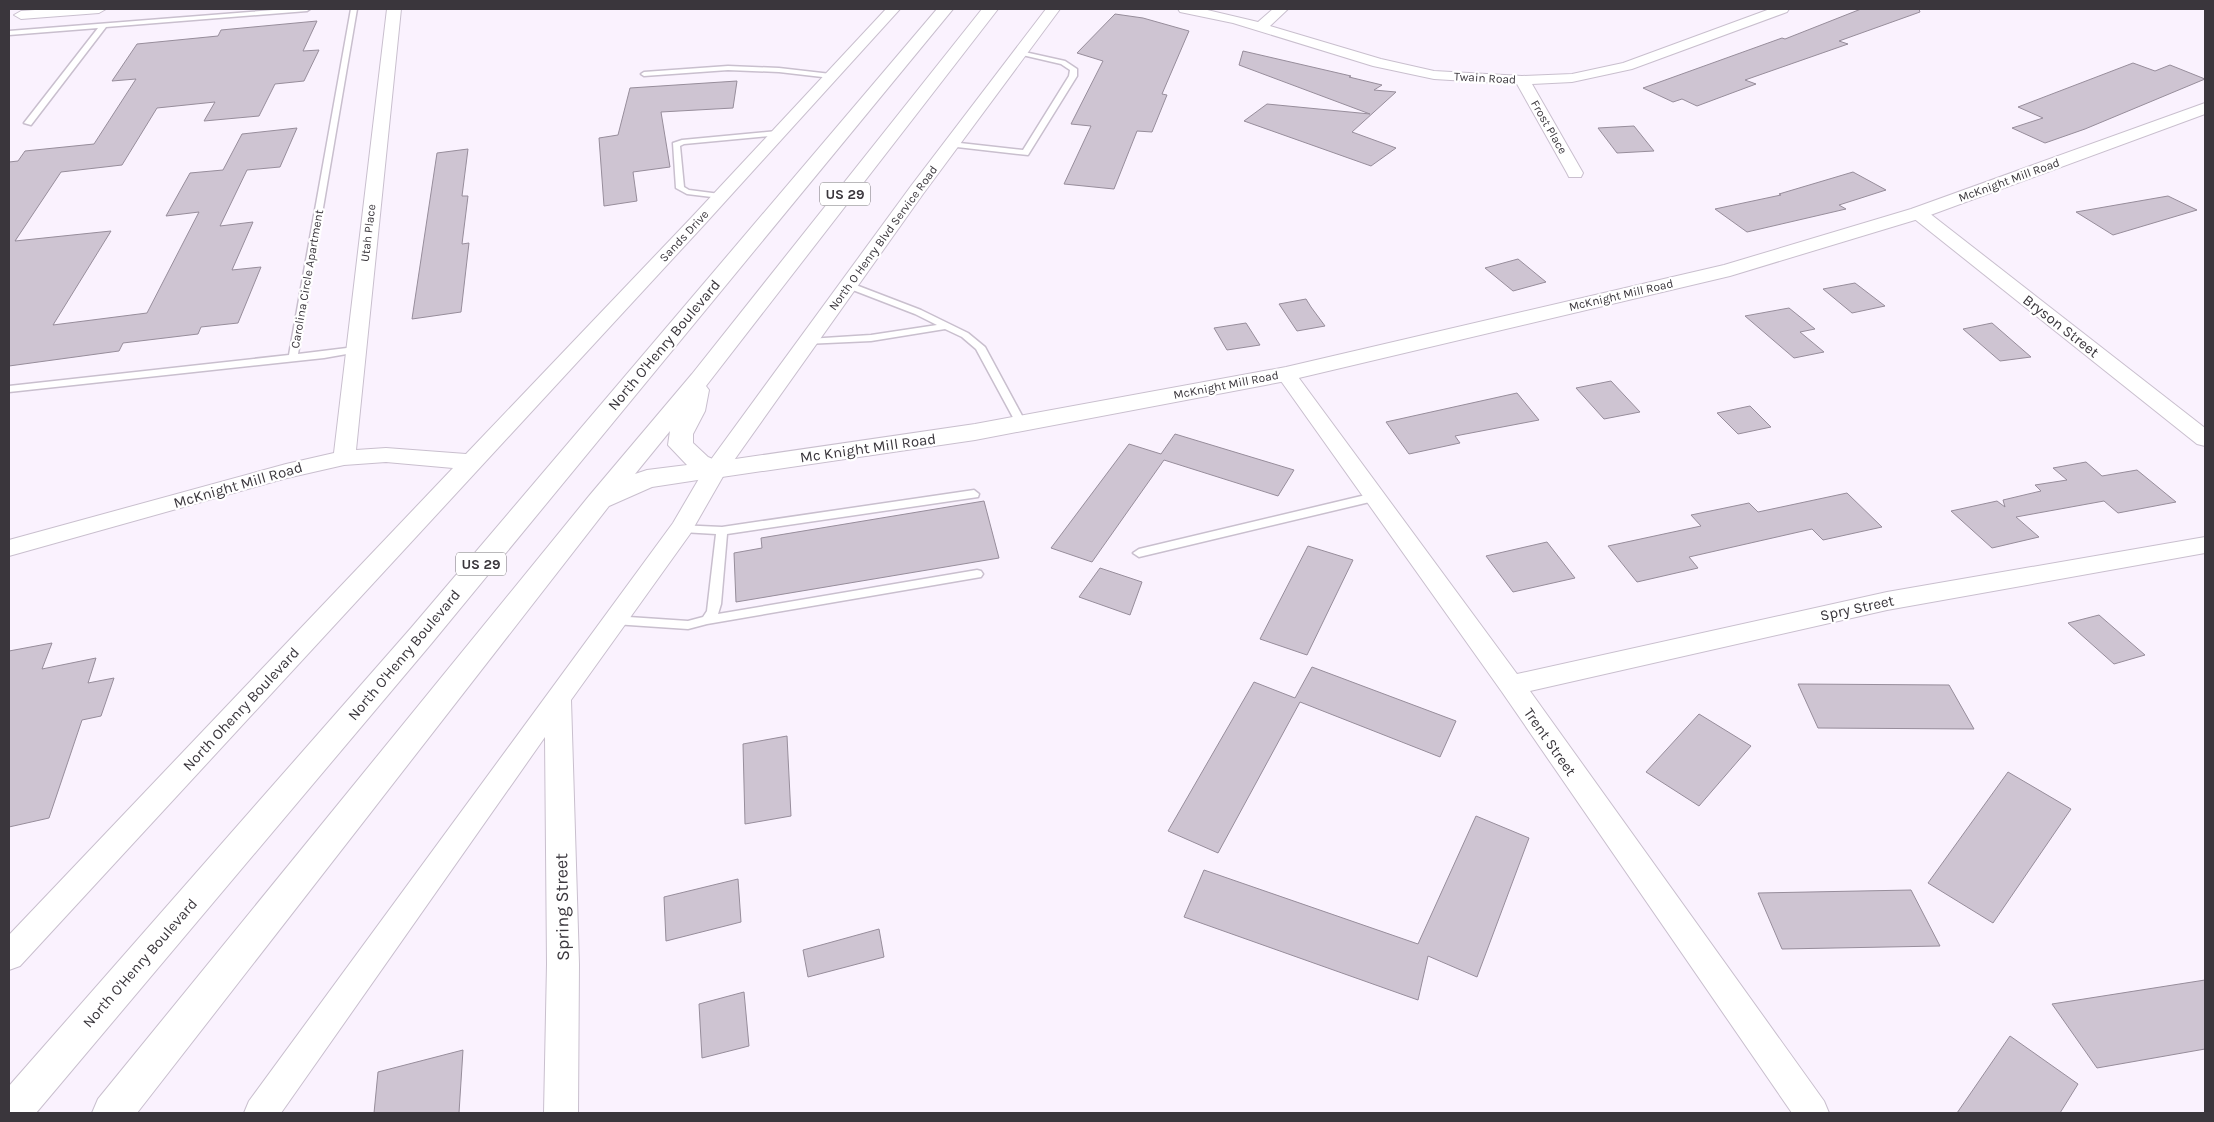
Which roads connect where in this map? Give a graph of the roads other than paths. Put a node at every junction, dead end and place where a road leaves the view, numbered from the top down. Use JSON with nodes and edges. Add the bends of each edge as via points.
{"nodes":[{"id":1,"x":99,"y":9,"type":"edge"},
{"id":2,"x":307,"y":9,"type":"edge"},
{"id":3,"x":354,"y":9,"type":"edge"},
{"id":4,"x":394,"y":9,"type":"edge"},
{"id":5,"x":893,"y":9,"type":"edge"},
{"id":6,"x":945,"y":9,"type":"edge"},
{"id":7,"x":990,"y":9,"type":"edge"},
{"id":8,"x":1053,"y":9,"type":"edge"},
{"id":9,"x":1185,"y":9,"type":"edge"},
{"id":10,"x":1281,"y":9,"type":"edge"},
{"id":11,"x":1782,"y":9,"type":"edge"},
{"id":12,"x":21,"y":15,"type":"dead end"},
{"id":13,"x":104,"y":26,"type":"junction"},
{"id":14,"x":1260,"y":28,"type":"junction"},
{"id":15,"x":9,"y":33,"type":"edge"},
{"id":16,"x":1020,"y":54,"type":"junction"},
{"id":17,"x":644,"y":74,"type":"dead end"},
{"id":18,"x":830,"y":76,"type":"junction"},
{"id":19,"x":1522,"y":80,"type":"junction"},
{"id":20,"x":2205,"y":108,"type":"edge"},
{"id":21,"x":28,"y":123,"type":"dead end"},
{"id":22,"x":777,"y":133,"type":"junction"},
{"id":23,"x":951,"y":144,"type":"junction"},
{"id":24,"x":1575,"y":173,"type":"dead end"},
{"id":25,"x":720,"y":196,"type":"junction"},
{"id":26,"x":1918,"y":213,"type":"junction"},
{"id":27,"x":848,"y":285,"type":"junction"},
{"id":28,"x":947,"y":326,"type":"junction"},
{"id":29,"x":808,"y":342,"type":"junction"},
{"id":30,"x":355,"y":350,"type":"junction"},
{"id":31,"x":293,"y":357,"type":"junction"},
{"id":32,"x":1286,"y":374,"type":"junction"},
{"id":33,"x":700,"y":379,"type":"junction"},
{"id":34,"x":9,"y":389,"type":"edge"},
{"id":35,"x":1021,"y":424,"type":"junction"},
{"id":36,"x":2205,"y":439,"type":"edge"},
{"id":37,"x":344,"y":458,"type":"junction"},
{"id":38,"x":473,"y":462,"type":"junction"},
{"id":39,"x":716,"y":470,"type":"junction"},
{"id":40,"x":974,"y":494,"type":"dead end"},
{"id":41,"x":1374,"y":497,"type":"junction"},
{"id":42,"x":598,"y":502,"type":"junction"},
{"id":43,"x":682,"y":528,"type":"junction"},
{"id":44,"x":722,"y":531,"type":"junction"},
{"id":45,"x":2205,"y":545,"type":"edge"},
{"id":46,"x":9,"y":548,"type":"edge"},
{"id":47,"x":1139,"y":553,"type":"dead end"},
{"id":48,"x":977,"y":574,"type":"dead end"},
{"id":49,"x":614,"y":620,"type":"junction"},
{"id":50,"x":707,"y":620,"type":"junction"},
{"id":51,"x":1511,"y":686,"type":"junction"},
{"id":52,"x":558,"y":700,"type":"junction"},
{"id":53,"x":9,"y":956,"type":"edge"},
{"id":54,"x":11,"y":1113,"type":"edge"},
{"id":55,"x":112,"y":1113,"type":"edge"},
{"id":56,"x":261,"y":1113,"type":"edge"},
{"id":57,"x":561,"y":1113,"type":"edge"},
{"id":58,"x":1812,"y":1113,"type":"edge"}],
"edges":[{"from":1,"to":12,"type":"street"},
{"from":2,"to":13,"type":"lane"},
{"from":3,"to":31,"type":"lane","name":"Carolina Circle Apartment"},
{"from":4,"to":30,"type":"street","name":"Utah Place"},
{"from":5,"to":18,"type":"street","name":"Sands Drive"},
{"from":6,"to":54,"type":"main road","name":"North O'Henry Boulevard","number":"US 29","via":[[421,636]]},
{"from":7,"to":33,"type":"main road","number":"US 29"},
{"from":8,"to":16,"type":"street","name":"North O Henry Blvd Service Road"},
{"from":9,"to":14,"type":"street","name":"Twain Road"},
{"from":10,"to":14,"type":"street"},
{"from":11,"to":19,"type":"street","name":"Twain Road","via":[[1627,66],[1572,78]]},
{"from":13,"to":15,"type":"lane"},
{"from":13,"to":21,"type":"lane"},
{"from":14,"to":19,"type":"street","name":"Twain Road","via":[[1378,63],[1434,75]]},
{"from":16,"to":23,"type":"street","name":"North O Henry Blvd Service Road"},
{"from":16,"to":23,"type":"lane","via":[[1063,62],[1074,69],[1073,76],[1025,153]]},
{"from":17,"to":18,"type":"lane","via":[[728,68]]},
{"from":18,"to":22,"type":"street","name":"Sands Drive"},
{"from":19,"to":24,"type":"street","name":"Frost Place"},
{"from":20,"to":26,"type":"main road","name":"McKnight Mill Road"},
{"from":22,"to":25,"type":"street","name":"Sands Drive"},
{"from":22,"to":25,"type":"lane","via":[[676,145],[680,188],[687,192]]},
{"from":23,"to":27,"type":"street","name":"North O Henry Blvd Service Road"},
{"from":25,"to":38,"type":"street","name":"Sands Drive"},
{"from":26,"to":32,"type":"main road","name":"McKnight Mill Road","via":[[1730,270]]},
{"from":26,"to":36,"type":"street","name":"Bryson Street"},
{"from":27,"to":28,"type":"lane"},
{"from":27,"to":29,"type":"street","name":"North O Henry Blvd Service Road"},
{"from":28,"to":29,"type":"lane","via":[[871,338]]},
{"from":28,"to":35,"type":"lane","via":[[980,347]]},
{"from":29,"to":39,"type":"street","name":"North O Henry Blvd Service Road"},
{"from":30,"to":31,"type":"lane"},
{"from":30,"to":37,"type":"street","name":"Utah Place"},
{"from":31,"to":34,"type":"lane","name":"Carolina Circle Apartment"},
{"from":32,"to":35,"type":"main road","name":"McKnight Mill Road"},
{"from":32,"to":41,"type":"street","name":"Trent Street"},
{"from":33,"to":39,"type":"main road","via":[[693,411],[681,434],[681,445],[699,462]]},
{"from":33,"to":42,"type":"main road","number":"US 29"},
{"from":35,"to":39,"type":"main road","name":"Mc Knight Mill Road"},
{"from":37,"to":38,"type":"street","name":"McKnight Mill Road","via":[[386,456]]},
{"from":37,"to":46,"type":"street","name":"McKnight Mill Road"},
{"from":38,"to":53,"type":"street","name":"North Ohenry Boulevard"},
{"from":39,"to":42,"type":"main road","name":"Mc Knight Mill Road","via":[[646,479]]},
{"from":39,"to":43,"type":"street"},
{"from":40,"to":44,"type":"lane"},
{"from":41,"to":47,"type":"lane"},
{"from":41,"to":51,"type":"street","name":"Trent Street"},
{"from":42,"to":55,"type":"main road","number":"US 29"},
{"from":43,"to":44,"type":"lane"},
{"from":43,"to":49,"type":"street"},
{"from":44,"to":50,"type":"lane","via":[[715,604]]},
{"from":45,"to":51,"type":"street","name":"Spry Street","via":[[1887,601]]},
{"from":48,"to":50,"type":"lane"},
{"from":49,"to":50,"type":"lane","via":[[688,625]]},
{"from":49,"to":52,"type":"street"},
{"from":51,"to":58,"type":"street","name":"Trent Street"},
{"from":52,"to":56,"type":"street"},
{"from":52,"to":57,"type":"street","name":"Spring Street","via":[[563,964]]}]}
